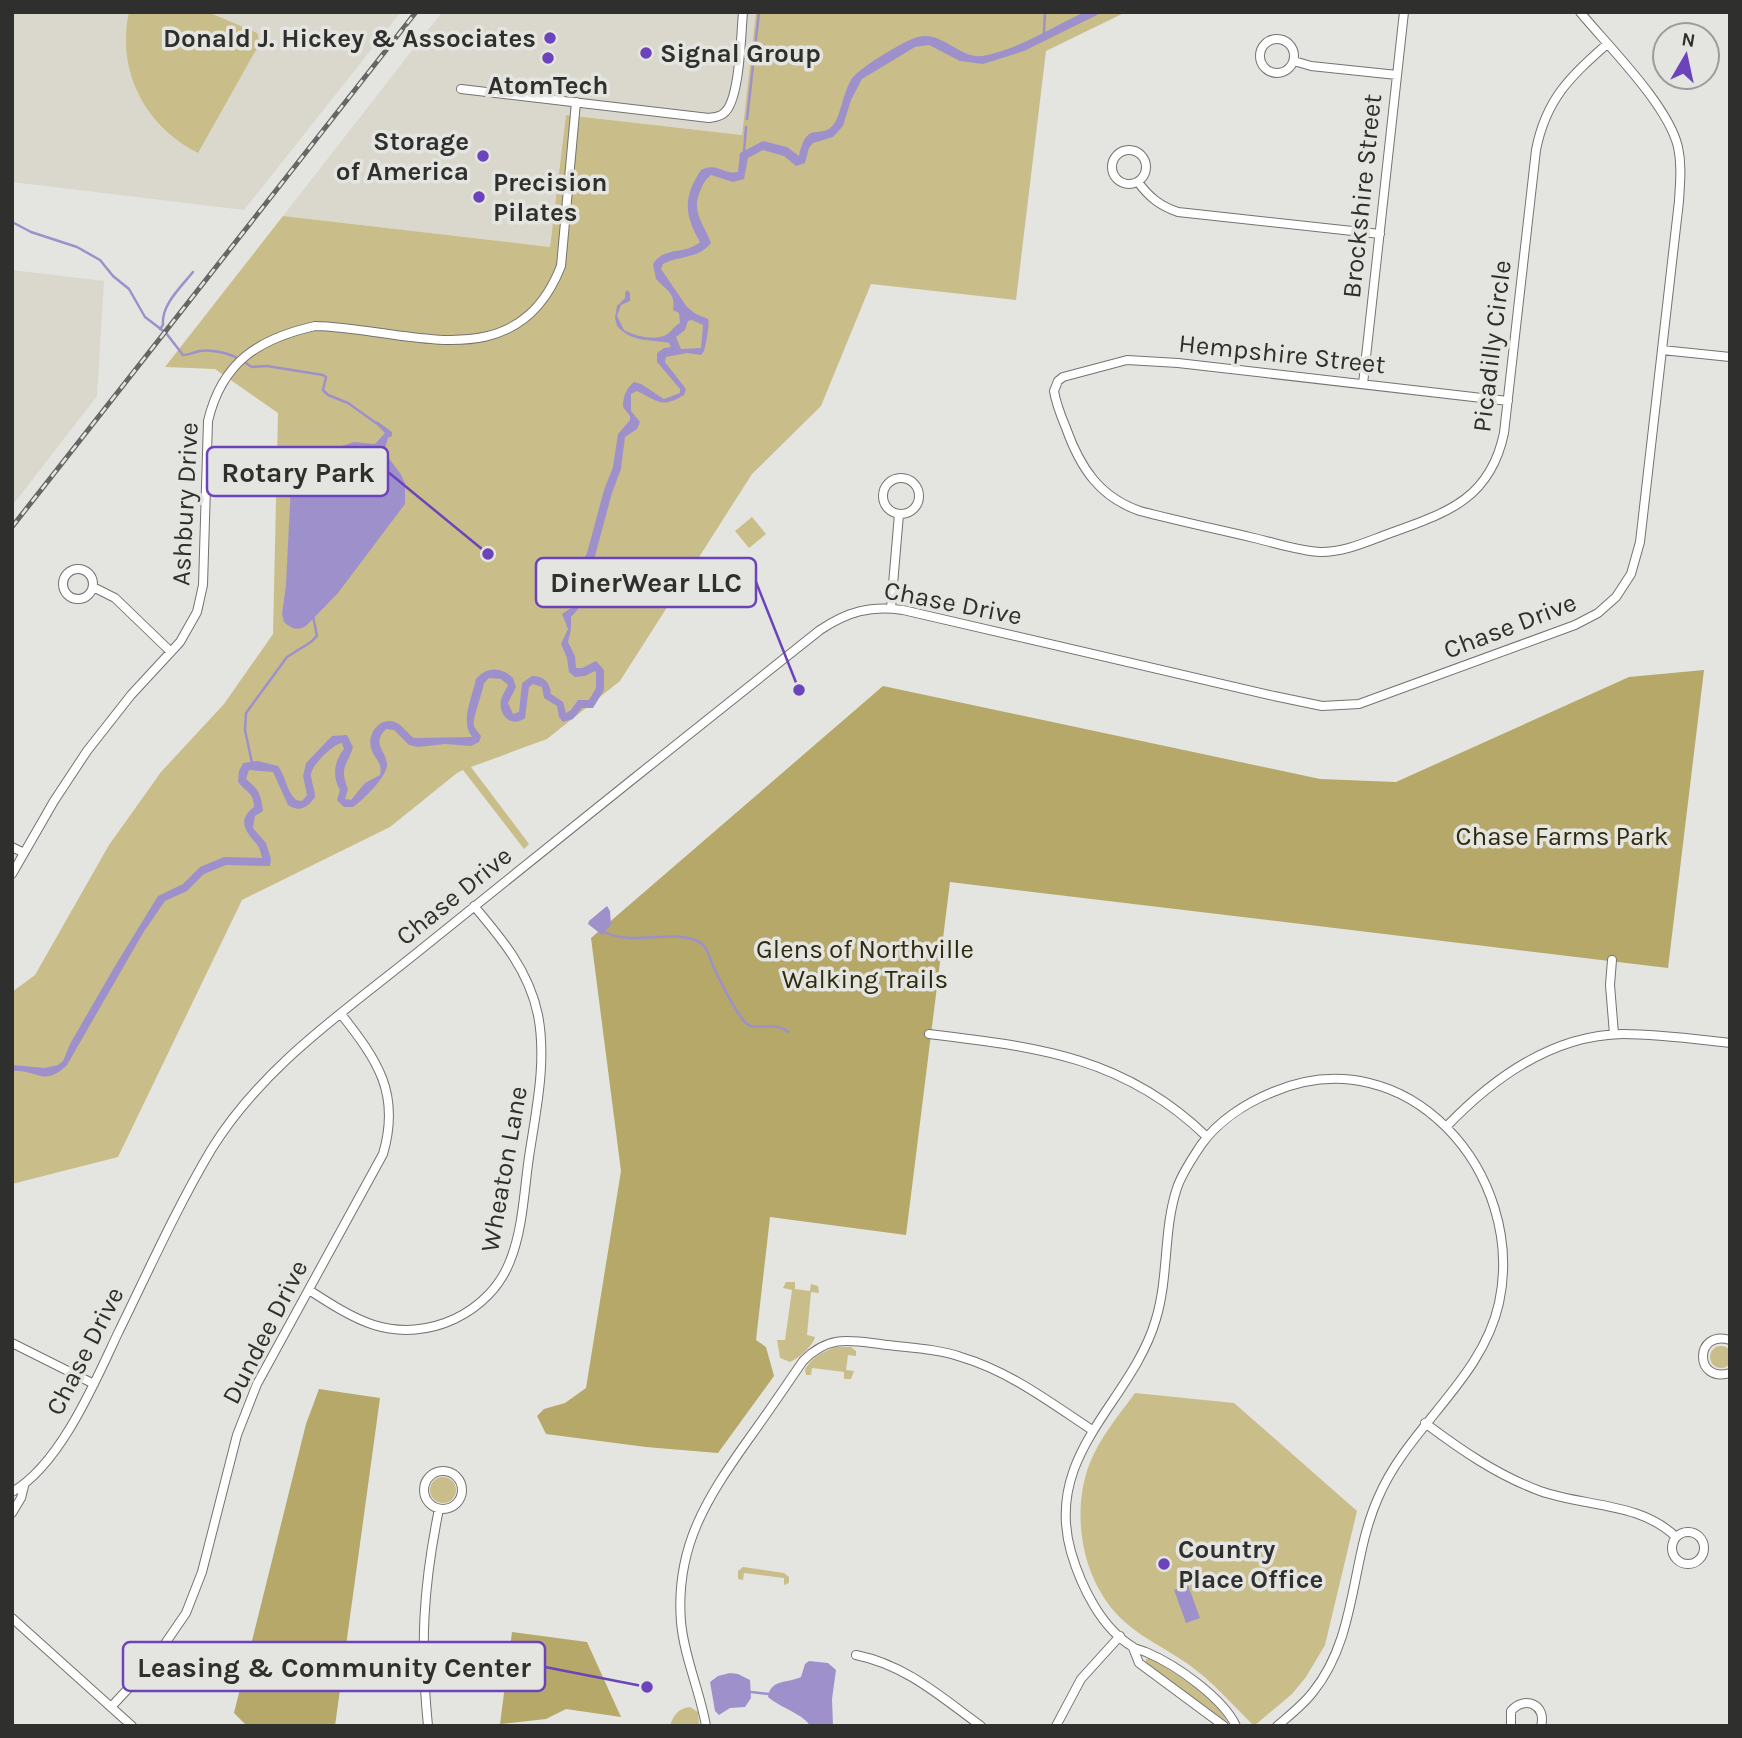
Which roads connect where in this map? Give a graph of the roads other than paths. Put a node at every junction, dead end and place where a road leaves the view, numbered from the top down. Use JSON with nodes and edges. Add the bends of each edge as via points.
{"nodes":[{"id":1,"x":743,"y":12,"type":"edge"},
{"id":2,"x":1404,"y":12,"type":"edge"},
{"id":3,"x":1580,"y":12,"type":"edge"},
{"id":4,"x":1607,"y":44,"type":"junction"},
{"id":5,"x":1294,"y":61,"type":"junction"},
{"id":6,"x":1397,"y":75,"type":"junction"},
{"id":7,"x":461,"y":89,"type":"dead end"},
{"id":8,"x":576,"y":102,"type":"junction"},
{"id":9,"x":1138,"y":182,"type":"junction"},
{"id":10,"x":1380,"y":234,"type":"junction"},
{"id":11,"x":1662,"y":350,"type":"junction"},
{"id":12,"x":1730,"y":357,"type":"edge"},
{"id":13,"x":1056,"y":384,"type":"joint"},
{"id":14,"x":1363,"y":384,"type":"junction"},
{"id":15,"x":1508,"y":401,"type":"junction"},
{"id":16,"x":899,"y":514,"type":"junction"},
{"id":17,"x":93,"y":587,"type":"dead end"},
{"id":18,"x":891,"y":608,"type":"junction"},
{"id":19,"x":171,"y":652,"type":"junction"},
{"id":20,"x":12,"y":846,"type":"edge"},
{"id":21,"x":24,"y":853,"type":"junction"},
{"id":22,"x":12,"y":874,"type":"edge"},
{"id":23,"x":474,"y":906,"type":"junction"},
{"id":24,"x":1612,"y":960,"type":"dead end"},
{"id":25,"x":341,"y":1014,"type":"junction"},
{"id":26,"x":929,"y":1034,"type":"dead end"},
{"id":27,"x":1614,"y":1034,"type":"junction"},
{"id":28,"x":1730,"y":1043,"type":"edge"},
{"id":29,"x":1447,"y":1126,"type":"junction"},
{"id":30,"x":1207,"y":1137,"type":"junction"},
{"id":31,"x":309,"y":1290,"type":"junction"},
{"id":32,"x":1730,"y":1340,"type":"edge"},
{"id":33,"x":12,"y":1343,"type":"edge"},
{"id":34,"x":1730,"y":1373,"type":"edge"},
{"id":35,"x":94,"y":1384,"type":"junction"},
{"id":36,"x":1425,"y":1423,"type":"junction"},
{"id":37,"x":1092,"y":1430,"type":"junction"},
{"id":38,"x":24,"y":1486,"type":"junction"},
{"id":39,"x":12,"y":1492,"type":"edge"},
{"id":40,"x":439,"y":1509,"type":"junction"},
{"id":41,"x":12,"y":1513,"type":"edge"},
{"id":42,"x":1676,"y":1537,"type":"junction"},
{"id":43,"x":12,"y":1618,"type":"edge"},
{"id":44,"x":1120,"y":1636,"type":"junction"},
{"id":45,"x":1133,"y":1647,"type":"junction"},
{"id":46,"x":856,"y":1655,"type":"dead end"},
{"id":47,"x":111,"y":1707,"type":"junction"},
{"id":48,"x":132,"y":1726,"type":"edge"},
{"id":49,"x":428,"y":1726,"type":"edge"},
{"id":50,"x":706,"y":1726,"type":"edge"},
{"id":51,"x":981,"y":1726,"type":"edge"},
{"id":52,"x":1056,"y":1726,"type":"edge"},
{"id":53,"x":1224,"y":1726,"type":"edge"},
{"id":54,"x":1236,"y":1726,"type":"edge"},
{"id":55,"x":1277,"y":1726,"type":"edge"},
{"id":56,"x":1511,"y":1726,"type":"edge"},
{"id":57,"x":1541,"y":1726,"type":"edge"}],
"edges":[{"from":1,"to":8,"type":"street","via":[[734,96],[725,113],[709,118]]},
{"from":2,"to":6,"type":"street","name":"Brockshire Street"},
{"from":3,"to":4,"type":"street","name":"Chase Drive"},
{"from":4,"to":11,"type":"street","name":"Chase Drive","via":[[1661,109],[1679,154],[1679,201]]},
{"from":4,"to":15,"type":"street","name":"Picadilly Circle","via":[[1564,83],[1539,136]]},
{"from":5,"to":5,"type":"street","via":[[1291,46],[1283,40],[1273,40],[1262,49],[1262,65],[1276,74]]},
{"from":5,"to":6,"type":"street"},
{"from":6,"to":10,"type":"street","name":"Brockshire Street"},
{"from":7,"to":8,"type":"street"},
{"from":8,"to":19,"type":"street","name":"Ashbury Drive","via":[[561,266],[551,290],[528,316],[499,335],[469,340],[315,326],[277,337],[237,363],[218,391],[208,421],[200,603],[189,629]]},
{"from":9,"to":9,"type":"street","via":[[1146,169],[1143,158],[1129,150],[1119,154],[1112,168],[1116,178],[1126,184]]},
{"from":9,"to":10,"type":"street","via":[[1163,207],[1178,212]]},
{"from":10,"to":14,"type":"street","name":"Brockshire Street"},
{"from":11,"to":12,"type":"street"},
{"from":11,"to":18,"type":"street","name":"Chase Drive","via":[[1640,542],[1631,574],[1616,597],[1575,625],[1377,699],[1322,706]]},
{"from":13,"to":14,"type":"street","name":"Hempshire Street","via":[[1063,377],[1127,360]]},
{"from":13,"to":15,"type":"street","name":"Picadilly Circle","via":[[1056,402],[1077,458],[1091,480],[1114,500],[1140,511],[1320,552],[1340,550],[1443,514],[1469,497],[1499,454]]},
{"from":14,"to":15,"type":"street","name":"Hempshire Street"},
{"from":16,"to":16,"type":"street","via":[[915,507],[919,495],[915,485],[899,479],[886,487],[883,498],[888,509]]},
{"from":16,"to":18,"type":"street"},
{"from":17,"to":19,"type":"street","via":[[115,598]]},
{"from":18,"to":23,"type":"street","name":"Chase Drive","via":[[858,610],[827,626]]},
{"from":19,"to":21,"type":"street","name":"Ashbury Drive","via":[[87,751]]},
{"from":20,"to":21,"type":"street"},
{"from":21,"to":22,"type":"street","name":"Ashbury Drive"},
{"from":23,"to":25,"type":"street","name":"Chase Drive"},
{"from":23,"to":31,"type":"street","name":"Wheaton Lane","via":[[520,965],[538,1014],[542,1051],[511,1260],[475,1308],[444,1324],[417,1329],[377,1326]]},
{"from":24,"to":27,"type":"street"},
{"from":25,"to":31,"type":"street","name":"Dundee Drive","via":[[380,1069],[390,1123],[380,1163]]},
{"from":25,"to":35,"type":"street","name":"Chase Drive","via":[[266,1079],[230,1121],[178,1212]]},
{"from":26,"to":30,"type":"street","via":[[1031,1048],[1101,1066],[1169,1104]]},
{"from":27,"to":28,"type":"street"},
{"from":27,"to":29,"type":"street","via":[[1565,1045],[1513,1069]]},
{"from":29,"to":30,"type":"street","via":[[1419,1105],[1380,1087],[1322,1080],[1265,1095]]},
{"from":29,"to":36,"type":"street","via":[[1476,1162],[1491,1196],[1502,1235],[1503,1274],[1486,1339],[1466,1373]]},
{"from":30,"to":37,"type":"street","via":[[1177,1190],[1162,1297],[1152,1332],[1135,1368]]},
{"from":31,"to":47,"type":"street","name":"Dundee Drive","via":[[246,1409],[202,1572],[186,1613],[150,1664]]},
{"from":32,"to":34,"type":"street","via":[[1710,1342],[1703,1359],[1713,1373]]},
{"from":33,"to":35,"type":"street"},
{"from":35,"to":38,"type":"street","name":"Chase Drive","via":[[70,1429]]},
{"from":36,"to":42,"type":"street","via":[[1470,1457],[1535,1489],[1647,1516]]},
{"from":36,"to":55,"type":"street","via":[[1391,1470],[1373,1510],[1337,1653],[1314,1691]]},
{"from":37,"to":44,"type":"street","via":[[1070,1487],[1068,1539],[1089,1596]]},
{"from":37,"to":50,"type":"street","via":[[990,1368],[944,1352],[842,1340],[809,1354],[705,1503],[686,1558],[680,1607],[685,1648]]},
{"from":38,"to":39,"type":"street","name":"Chase Drive"},
{"from":38,"to":41,"type":"street","name":"Chase Drive"},
{"from":40,"to":40,"type":"street","via":[[453,1507],[462,1495],[460,1481],[448,1472],[432,1475],[425,1484],[427,1501]]},
{"from":40,"to":49,"type":"street","via":[[427,1572],[422,1638]]},
{"from":42,"to":42,"type":"street","via":[[1672,1547],[1678,1561],[1693,1564],[1702,1558],[1703,1542],[1696,1533]]},
{"from":43,"to":47,"type":"street"},
{"from":44,"to":45,"type":"street"},
{"from":44,"to":52,"type":"street","via":[[1081,1679]]},
{"from":45,"to":53,"type":"street","via":[[1139,1663]]},
{"from":45,"to":54,"type":"street","via":[[1199,1685]]},
{"from":46,"to":51,"type":"street","via":[[903,1670]]},
{"from":47,"to":48,"type":"street"},
{"from":56,"to":57,"type":"street","via":[[1511,1711],[1530,1702],[1539,1708]]}]}
